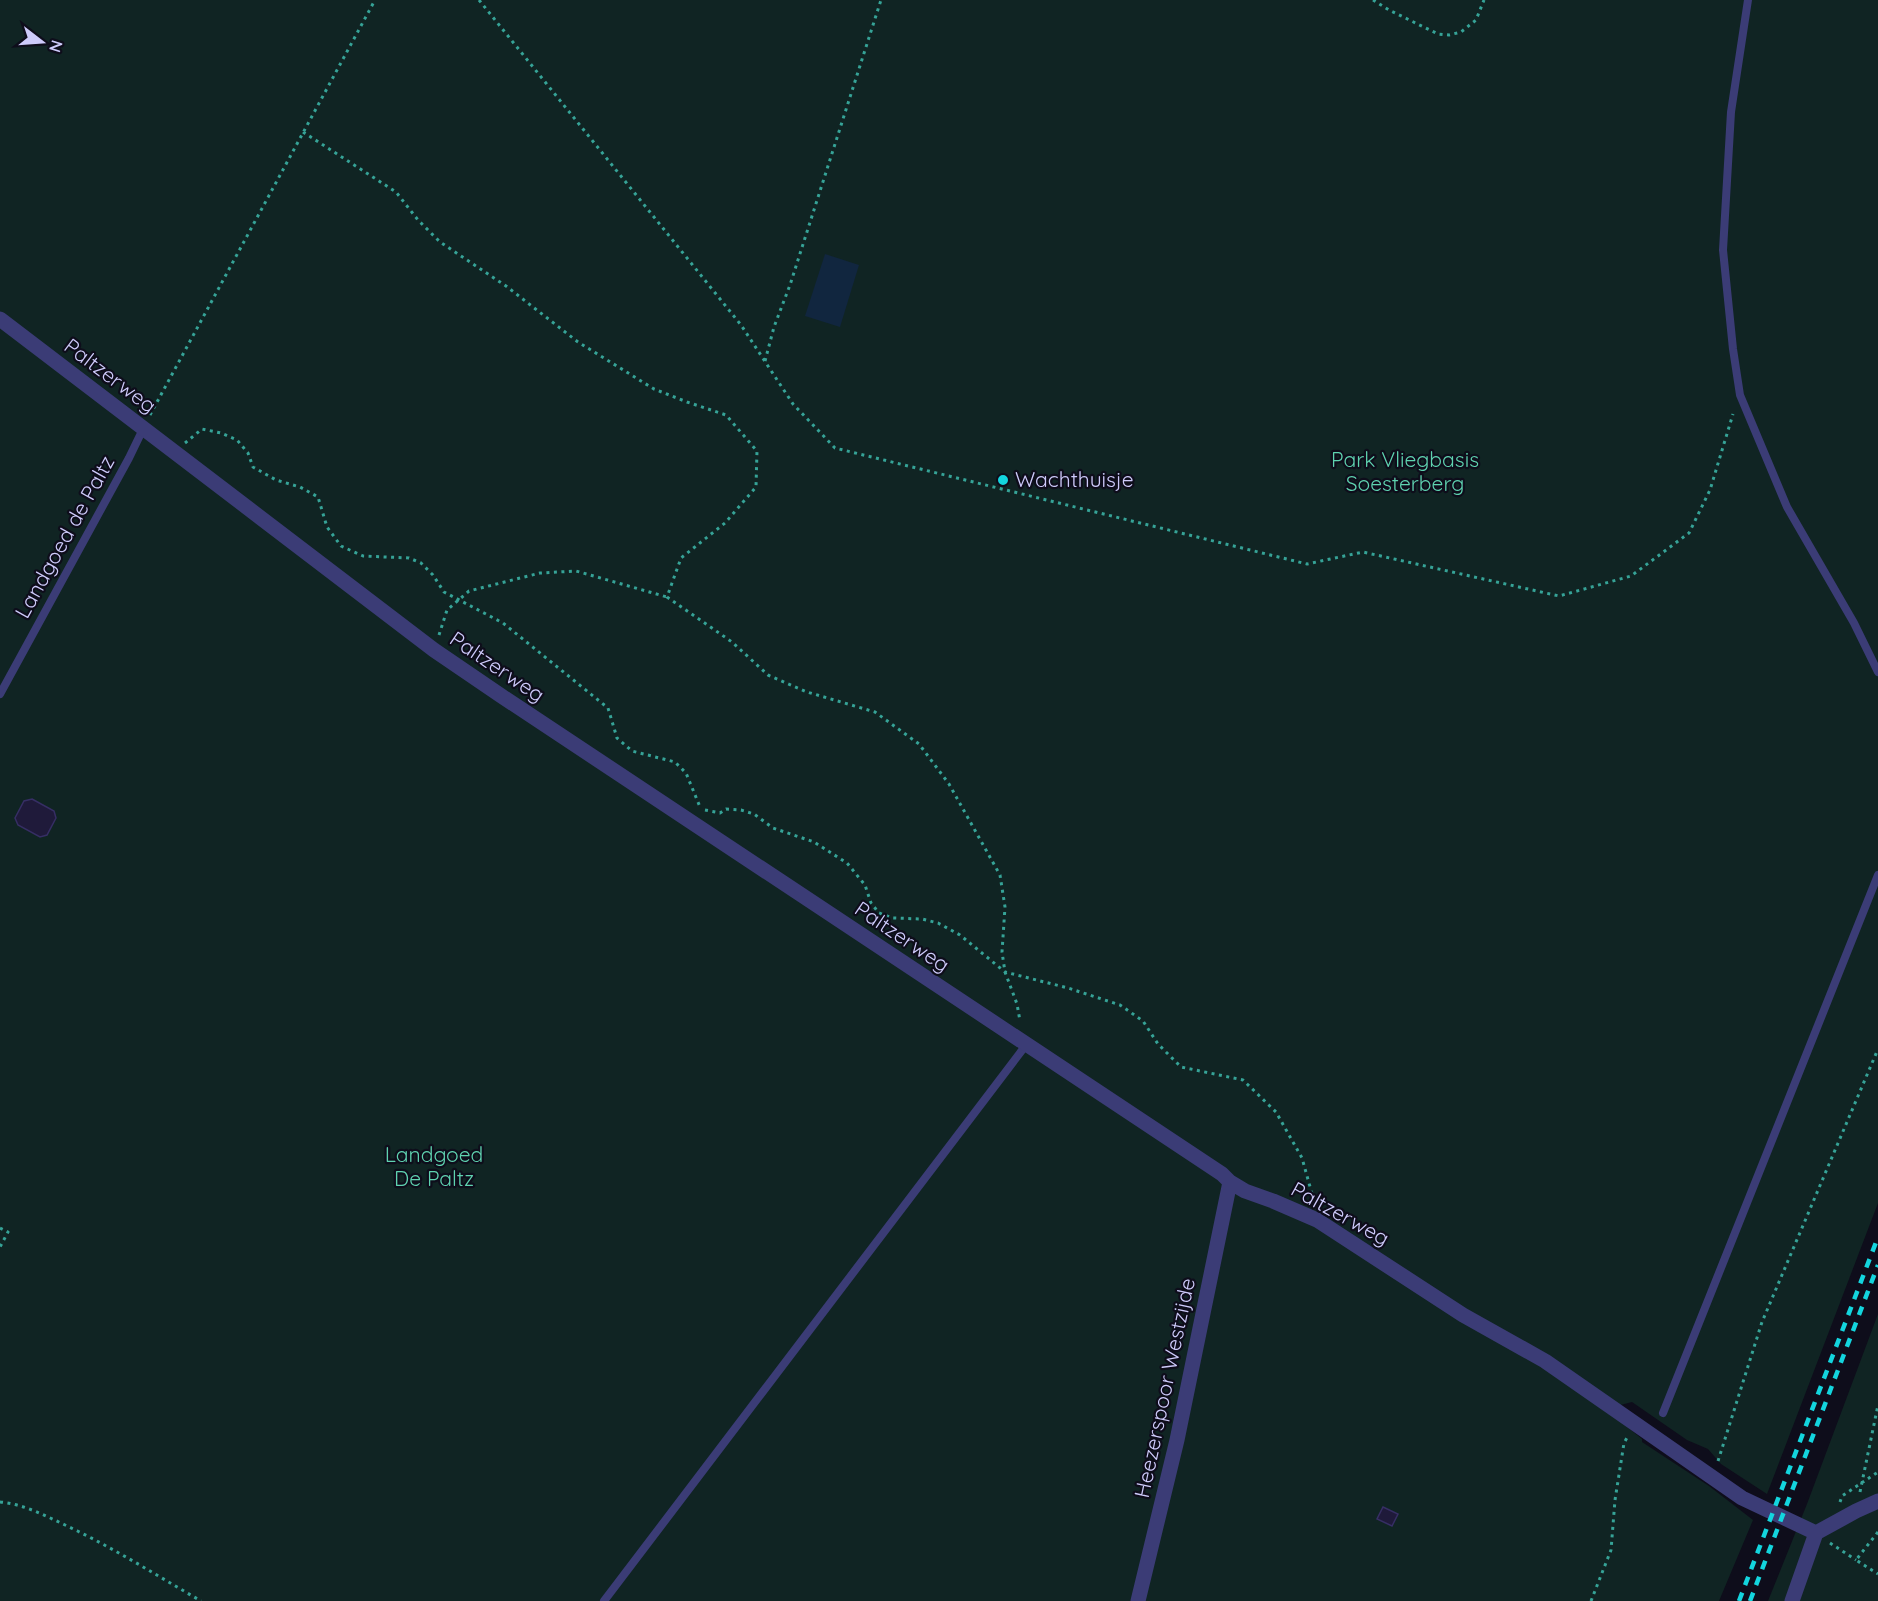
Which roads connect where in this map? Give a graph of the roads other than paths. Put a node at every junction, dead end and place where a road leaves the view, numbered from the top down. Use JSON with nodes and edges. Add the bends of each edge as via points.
{"nodes":[{"id":1,"x":1748,"y":0,"type":"edge"},
{"id":2,"x":0,"y":319,"type":"edge"},
{"id":3,"x":144,"y":428,"type":"junction"},
{"id":4,"x":1878,"y":672,"type":"edge"},
{"id":5,"x":0,"y":694,"type":"edge"},
{"id":6,"x":1878,"y":875,"type":"edge"},
{"id":7,"x":1024,"y":1044,"type":"junction"},
{"id":8,"x":1230,"y":1182,"type":"junction"},
{"id":9,"x":1663,"y":1413,"type":"dead end"},
{"id":10,"x":1878,"y":1501,"type":"edge"},
{"id":11,"x":1816,"y":1533,"type":"junction"},
{"id":12,"x":604,"y":1601,"type":"edge"},
{"id":13,"x":1138,"y":1601,"type":"edge"},
{"id":14,"x":1791,"y":1601,"type":"edge"}],
"edges":[{"from":1,"to":4,"type":"lane","via":[[1731,112],[1723,250],[1740,395],[1787,507]]},
{"from":2,"to":3,"type":"street","name":"Paltzerweg"},
{"from":3,"to":5,"type":"lane","name":"Landgoed de Paltz"},
{"from":3,"to":7,"type":"street","name":"Paltzerweg","via":[[434,650]]},
{"from":6,"to":9,"type":"lane"},
{"from":7,"to":8,"type":"street","name":"Paltzerweg"},
{"from":7,"to":12,"type":"lane"},
{"from":8,"to":11,"type":"street","name":"Paltzerweg","via":[[1317,1220],[1463,1315],[1545,1361],[1742,1498]]},
{"from":8,"to":13,"type":"street","name":"Heezerspoor Westzijde","via":[[1177,1440]]},
{"from":10,"to":11,"type":"street"},
{"from":11,"to":14,"type":"street"}]}
